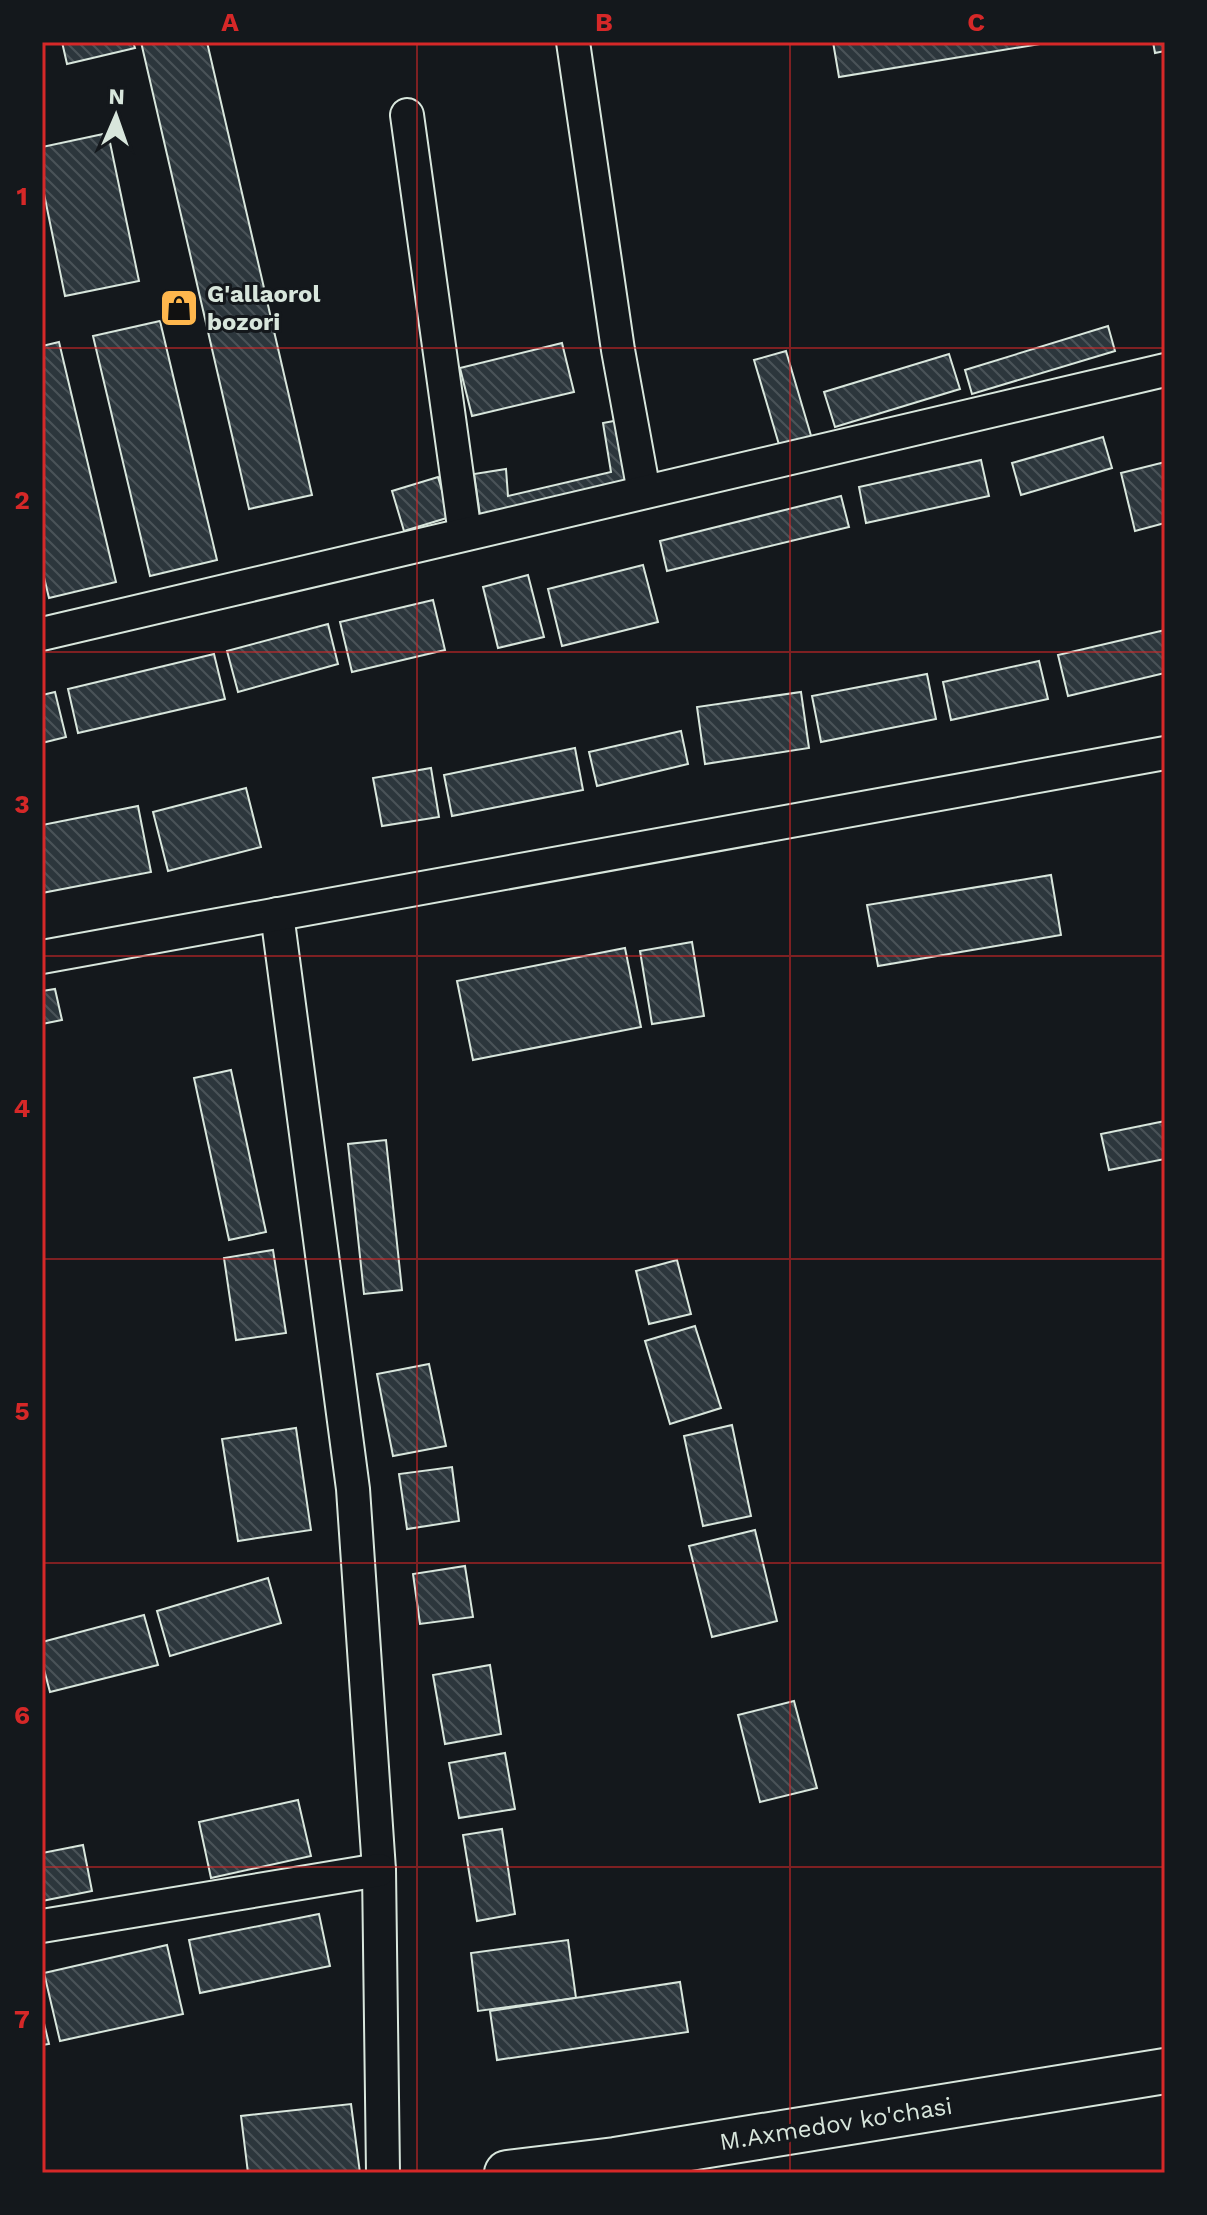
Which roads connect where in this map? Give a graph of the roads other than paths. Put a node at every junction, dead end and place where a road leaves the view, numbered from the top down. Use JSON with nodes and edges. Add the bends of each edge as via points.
{"nodes":[{"id":1,"x":573,"y":42,"type":"edge"},
{"id":2,"x":407,"y":115,"type":"dead end"},
{"id":3,"x":1165,"y":370,"type":"edge"},
{"id":4,"x":644,"y":492,"type":"junction"},
{"id":5,"x":465,"y":534,"type":"junction"},
{"id":6,"x":42,"y":634,"type":"edge"},
{"id":7,"x":1165,"y":753,"type":"edge"},
{"id":8,"x":277,"y":914,"type":"junction"},
{"id":9,"x":42,"y":957,"type":"edge"},
{"id":10,"x":379,"y":1870,"type":"junction"},
{"id":11,"x":42,"y":1926,"type":"edge"},
{"id":12,"x":1165,"y":2071,"type":"edge"},
{"id":13,"x":383,"y":2173,"type":"edge"},
{"id":14,"x":507,"y":2173,"type":"edge"}],
"edges":[{"from":1,"to":4,"type":"street"},
{"from":2,"to":5,"type":"street"},
{"from":3,"to":4,"type":"street"},
{"from":4,"to":5,"type":"street"},
{"from":5,"to":6,"type":"street"},
{"from":7,"to":8,"type":"street"},
{"from":8,"to":9,"type":"street"},
{"from":8,"to":10,"type":"street","via":[[353,1489]]},
{"from":10,"to":11,"type":"street"},
{"from":10,"to":13,"type":"street"},
{"from":12,"to":14,"type":"main road","name":"M.Axmedov ko'chasi"}]}
